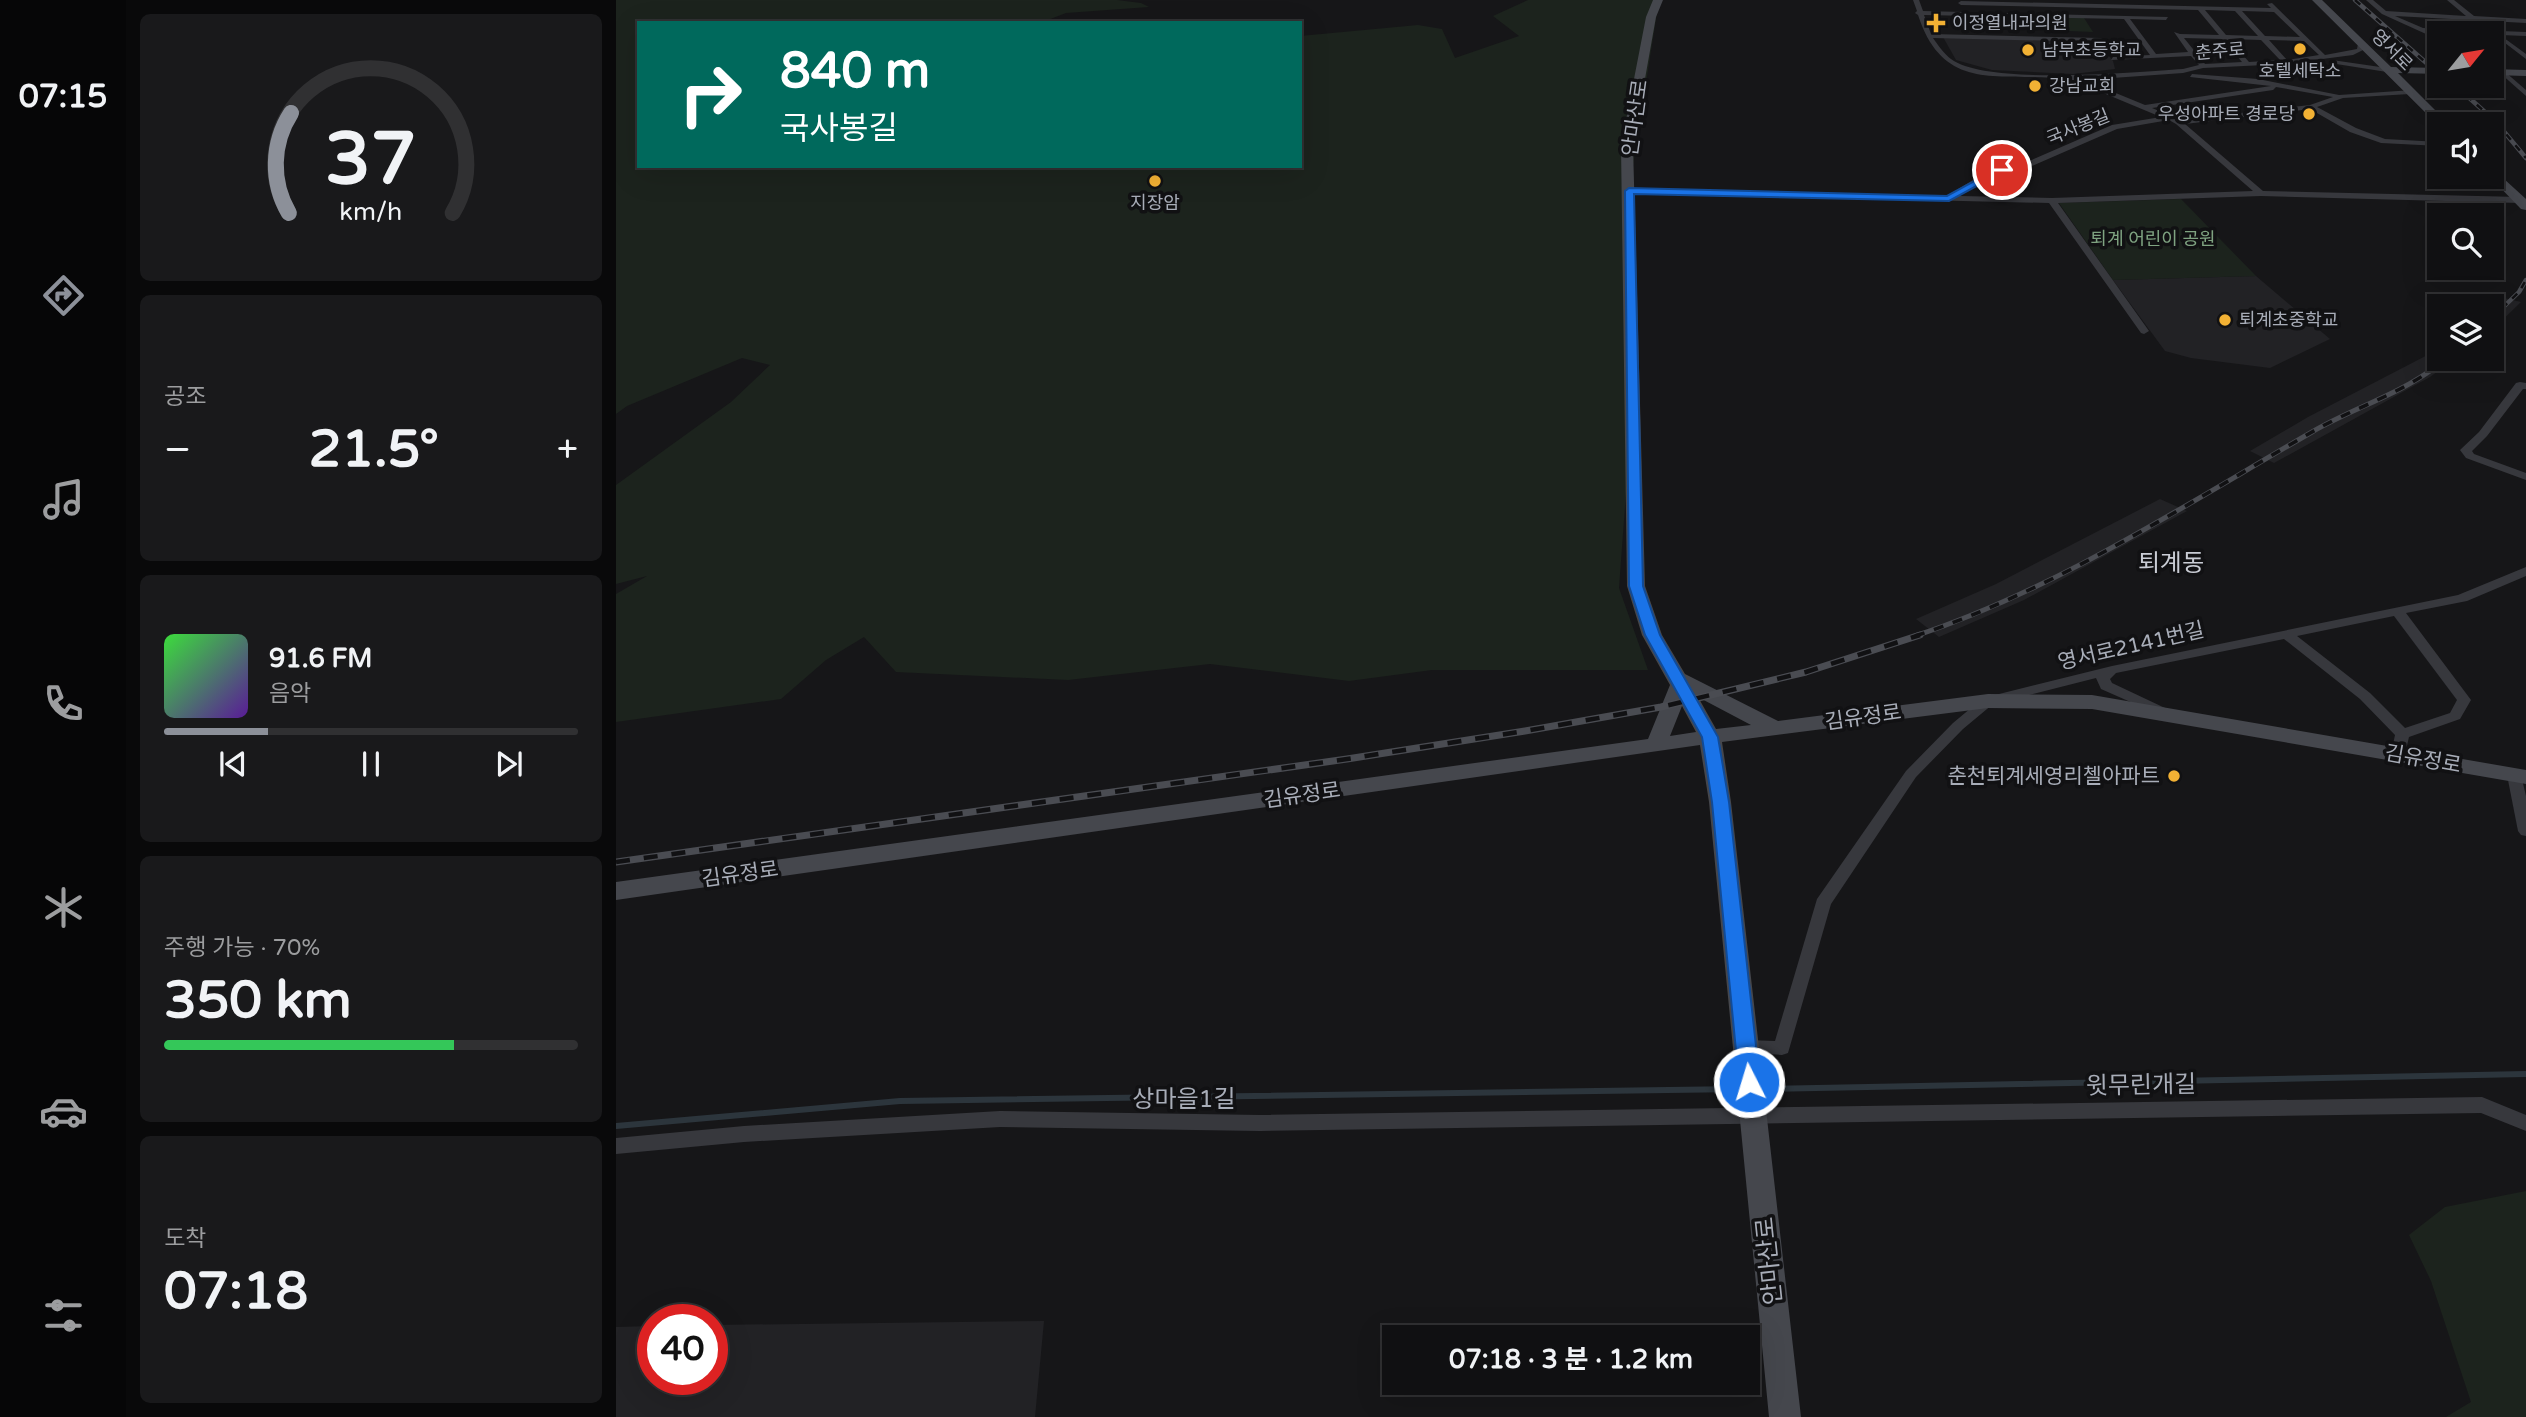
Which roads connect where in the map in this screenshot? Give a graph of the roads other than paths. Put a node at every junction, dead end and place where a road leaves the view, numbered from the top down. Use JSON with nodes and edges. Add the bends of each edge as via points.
{"nodes":[{"id":1,"x":1658,"y":0,"type":"edge"},
{"id":2,"x":1916,"y":0,"type":"edge"},
{"id":3,"x":2153,"y":0,"type":"edge"},
{"id":4,"x":2267,"y":0,"type":"edge"},
{"id":5,"x":2317,"y":0,"type":"edge"},
{"id":6,"x":2369,"y":0,"type":"edge"},
{"id":7,"x":2450,"y":0,"type":"edge"},
{"id":8,"x":1961,"y":2,"type":"edge"},
{"id":9,"x":2052,"y":3,"type":"edge"},
{"id":10,"x":2159,"y":8,"type":"junction"},
{"id":11,"x":2200,"y":9,"type":"junction"},
{"id":12,"x":2237,"y":9,"type":"junction"},
{"id":13,"x":2274,"y":10,"type":"junction"},
{"id":14,"x":1918,"y":13,"type":"junction"},
{"id":15,"x":2384,"y":13,"type":"junction"},
{"id":16,"x":1965,"y":14,"type":"junction"},
{"id":17,"x":2002,"y":15,"type":"junction"},
{"id":18,"x":2035,"y":16,"type":"junction"},
{"id":19,"x":2058,"y":16,"type":"junction"},
{"id":20,"x":2088,"y":17,"type":"junction"},
{"id":21,"x":2126,"y":18,"type":"junction"},
{"id":22,"x":2166,"y":18,"type":"junction"},
{"id":23,"x":2473,"y":18,"type":"junction"},
{"id":24,"x":2477,"y":21,"type":"edge"},
{"id":25,"x":2526,"y":21,"type":"edge"},
{"id":26,"x":2094,"y":26,"type":"dead end"},
{"id":27,"x":2420,"y":30,"type":"junction"},
{"id":28,"x":2427,"y":30,"type":"edge"},
{"id":29,"x":2427,"y":33,"type":"edge"},
{"id":30,"x":2504,"y":33,"type":"edge"},
{"id":31,"x":2526,"y":34,"type":"edge"},
{"id":32,"x":1928,"y":36,"type":"junction"},
{"id":33,"x":2179,"y":36,"type":"junction"},
{"id":34,"x":1975,"y":37,"type":"junction"},
{"id":35,"x":2224,"y":37,"type":"junction"},
{"id":36,"x":2011,"y":38,"type":"junction"},
{"id":37,"x":2046,"y":38,"type":"junction"},
{"id":38,"x":2263,"y":38,"type":"junction"},
{"id":39,"x":2303,"y":39,"type":"junction"},
{"id":40,"x":2504,"y":40,"type":"edge"},
{"id":41,"x":2361,"y":44,"type":"junction"},
{"id":42,"x":2504,"y":44,"type":"edge"},
{"id":43,"x":2510,"y":44,"type":"junction"},
{"id":44,"x":2526,"y":45,"type":"edge"},
{"id":45,"x":2193,"y":54,"type":"junction"},
{"id":46,"x":2154,"y":56,"type":"junction"},
{"id":47,"x":2324,"y":57,"type":"junction"},
{"id":48,"x":2526,"y":57,"type":"edge"},
{"id":49,"x":2113,"y":59,"type":"junction"},
{"id":50,"x":2285,"y":62,"type":"junction"},
{"id":51,"x":2248,"y":65,"type":"junction"},
{"id":52,"x":2203,"y":66,"type":"junction"},
{"id":53,"x":2387,"y":69,"type":"junction"},
{"id":54,"x":2183,"y":71,"type":"junction"},
{"id":55,"x":2427,"y":71,"type":"edge"},
{"id":56,"x":2504,"y":72,"type":"edge"},
{"id":57,"x":2126,"y":73,"type":"junction"},
{"id":58,"x":2526,"y":73,"type":"edge"},
{"id":59,"x":2192,"y":75,"type":"junction"},
{"id":60,"x":2504,"y":77,"type":"edge"},
{"id":61,"x":2076,"y":78,"type":"junction"},
{"id":62,"x":2282,"y":87,"type":"junction"},
{"id":63,"x":2410,"y":92,"type":"junction"},
{"id":64,"x":2230,"y":94,"type":"junction"},
{"id":65,"x":2526,"y":94,"type":"edge"},
{"id":66,"x":2342,"y":96,"type":"junction"},
{"id":67,"x":2143,"y":107,"type":"junction"},
{"id":68,"x":2311,"y":107,"type":"junction"},
{"id":69,"x":2270,"y":112,"type":"junction"},
{"id":70,"x":2431,"y":112,"type":"edge"},
{"id":71,"x":2170,"y":118,"type":"junction"},
{"id":72,"x":2179,"y":122,"type":"junction"},
{"id":73,"x":2427,"y":143,"type":"edge"},
{"id":74,"x":2504,"y":185,"type":"edge"},
{"id":75,"x":1629,"y":191,"type":"junction"},
{"id":76,"x":2261,"y":192,"type":"junction"},
{"id":77,"x":1949,"y":198,"type":"junction"},
{"id":78,"x":2052,"y":201,"type":"junction"},
{"id":79,"x":2523,"y":203,"type":"edge"},
{"id":80,"x":2144,"y":331,"type":"dead end"},
{"id":81,"x":2526,"y":386,"type":"edge"},
{"id":82,"x":2526,"y":477,"type":"edge"},
{"id":83,"x":2526,"y":571,"type":"edge"},
{"id":84,"x":2398,"y":612,"type":"junction"},
{"id":85,"x":2285,"y":633,"type":"junction"},
{"id":86,"x":2112,"y":670,"type":"junction"},
{"id":87,"x":1679,"y":681,"type":"junction"},
{"id":88,"x":1988,"y":701,"type":"junction"},
{"id":89,"x":2167,"y":714,"type":"junction"},
{"id":90,"x":1776,"y":729,"type":"junction"},
{"id":91,"x":1710,"y":737,"type":"junction"},
{"id":92,"x":2400,"y":744,"type":"junction"},
{"id":93,"x":1656,"y":745,"type":"junction"},
{"id":94,"x":2520,"y":776,"type":"edge"},
{"id":95,"x":2526,"y":831,"type":"edge"},
{"id":96,"x":616,"y":891,"type":"edge"},
{"id":97,"x":1746,"y":1053,"type":"junction"},
{"id":98,"x":1753,"y":1110,"type":"junction"},
{"id":99,"x":2526,"y":1123,"type":"edge"},
{"id":100,"x":616,"y":1146,"type":"edge"},
{"id":101,"x":1785,"y":1417,"type":"edge"}],
"edges":[{"from":1,"to":75,"type":"street","name":"안마산로","via":[[1627,146]]},
{"from":2,"to":14,"type":"street","name":"춘주로"},
{"from":3,"to":10,"type":"street"},
{"from":4,"to":13,"type":"street"},
{"from":5,"to":41,"type":"street","name":"영서로"},
{"from":6,"to":15,"type":"street"},
{"from":7,"to":23,"type":"street"},
{"from":8,"to":9,"type":"street"},
{"from":8,"to":16,"type":"street"},
{"from":9,"to":10,"type":"street"},
{"from":9,"to":19,"type":"street"},
{"from":10,"to":11,"type":"street"},
{"from":10,"to":22,"type":"street"},
{"from":11,"to":12,"type":"street"},
{"from":11,"to":35,"type":"street"},
{"from":12,"to":13,"type":"street"},
{"from":12,"to":38,"type":"street"},
{"from":13,"to":39,"type":"street"},
{"from":14,"to":16,"type":"street"},
{"from":14,"to":32,"type":"street","name":"춘주로"},
{"from":15,"to":23,"type":"street"},
{"from":15,"to":27,"type":"street"},
{"from":16,"to":17,"type":"street"},
{"from":16,"to":34,"type":"street"},
{"from":17,"to":18,"type":"street"},
{"from":17,"to":36,"type":"street"},
{"from":18,"to":19,"type":"street"},
{"from":18,"to":37,"type":"street"},
{"from":19,"to":20,"type":"street"},
{"from":20,"to":21,"type":"street"},
{"from":20,"to":26,"type":"street"},
{"from":21,"to":22,"type":"street"},
{"from":21,"to":46,"type":"street"},
{"from":22,"to":33,"type":"street"},
{"from":23,"to":24,"type":"street"},
{"from":23,"to":25,"type":"street"},
{"from":27,"to":28,"type":"street"},
{"from":27,"to":29,"type":"street"},
{"from":30,"to":31,"type":"street"},
{"from":32,"to":34,"type":"street"},
{"from":32,"to":61,"type":"street","name":"춘주로","via":[[1947,60],[1963,68]]},
{"from":33,"to":35,"type":"street"},
{"from":33,"to":45,"type":"street"},
{"from":34,"to":36,"type":"street"},
{"from":35,"to":38,"type":"street"},
{"from":35,"to":51,"type":"street"},
{"from":36,"to":37,"type":"street"},
{"from":37,"to":49,"type":"street","via":[[2100,37]]},
{"from":38,"to":39,"type":"street"},
{"from":38,"to":50,"type":"street"},
{"from":39,"to":47,"type":"street"},
{"from":40,"to":43,"type":"street"},
{"from":41,"to":47,"type":"street","name":"춘주로","via":[[2356,52]]},
{"from":41,"to":53,"type":"street","name":"영서로"},
{"from":42,"to":43,"type":"street"},
{"from":43,"to":44,"type":"street"},
{"from":43,"to":48,"type":"street"},
{"from":45,"to":46,"type":"street"},
{"from":45,"to":52,"type":"street"},
{"from":46,"to":49,"type":"street"},
{"from":47,"to":50,"type":"street","name":"춘주로"},
{"from":49,"to":57,"type":"street"},
{"from":50,"to":51,"type":"street","name":"춘주로"},
{"from":50,"to":53,"type":"street"},
{"from":51,"to":52,"type":"street","name":"춘주로"},
{"from":52,"to":54,"type":"street","name":"춘주로"},
{"from":53,"to":55,"type":"street"},
{"from":53,"to":63,"type":"street","name":"영서로"},
{"from":54,"to":57,"type":"street","name":"춘주로"},
{"from":54,"to":59,"type":"street"},
{"from":56,"to":58,"type":"street"},
{"from":57,"to":61,"type":"street","name":"춘주로"},
{"from":59,"to":62,"type":"street"},
{"from":59,"to":64,"type":"street"},
{"from":60,"to":65,"type":"street"},
{"from":61,"to":67,"type":"street","name":"춘주로"},
{"from":62,"to":64,"type":"street"},
{"from":62,"to":66,"type":"street"},
{"from":63,"to":66,"type":"street"},
{"from":63,"to":70,"type":"street","name":"영서로"},
{"from":64,"to":67,"type":"street"},
{"from":64,"to":69,"type":"street"},
{"from":66,"to":68,"type":"street"},
{"from":67,"to":71,"type":"street","name":"춘주로"},
{"from":68,"to":69,"type":"street"},
{"from":68,"to":73,"type":"street","via":[[2384,141]]},
{"from":69,"to":72,"type":"street"},
{"from":71,"to":72,"type":"street","name":"춘주로"},
{"from":71,"to":77,"type":"street","name":"국사봉길","via":[[2115,127],[2022,167],[1984,177]]},
{"from":72,"to":76,"type":"street","name":"춘주로"},
{"from":74,"to":79,"type":"street"},
{"from":75,"to":77,"type":"street"},
{"from":75,"to":87,"type":"street","name":"안마산로","via":[[1636,586],[1652,635]]},
{"from":76,"to":78,"type":"street"},
{"from":76,"to":79,"type":"street"},
{"from":77,"to":78,"type":"street"},
{"from":78,"to":80,"type":"street"},
{"from":81,"to":82,"type":"street","via":[[2520,385],[2466,450],[2470,456]]},
{"from":83,"to":84,"type":"street","name":"영서로2141번길","via":[[2462,598]]},
{"from":84,"to":85,"type":"street","name":"영서로2141번길"},
{"from":84,"to":92,"type":"street","via":[[2464,700],[2455,716]]},
{"from":85,"to":86,"type":"street","name":"영서로2141번길"},
{"from":85,"to":92,"type":"street","via":[[2365,696]]},
{"from":86,"to":88,"type":"street","name":"영서로2141번길"},
{"from":86,"to":89,"type":"street","via":[[2103,678],[2106,686]]},
{"from":87,"to":90,"type":"street"},
{"from":87,"to":91,"type":"street","name":"안마산로"},
{"from":87,"to":93,"type":"street"},
{"from":88,"to":89,"type":"street","name":"김유정로","via":[[2092,702]]},
{"from":88,"to":90,"type":"street","name":"김유정로"},
{"from":88,"to":97,"type":"street","via":[[1911,774],[1823,903],[1782,1048]]},
{"from":89,"to":92,"type":"street","name":"김유정로"},
{"from":90,"to":91,"type":"street","name":"김유정로"},
{"from":91,"to":93,"type":"street","name":"김유정로"},
{"from":91,"to":97,"type":"street","name":"안마산로"},
{"from":92,"to":94,"type":"street","name":"김유정로"},
{"from":93,"to":96,"type":"street","name":"김유정로"},
{"from":94,"to":95,"type":"street"},
{"from":97,"to":98,"type":"street","name":"안마산로"},
{"from":98,"to":99,"type":"street","name":"윗무린개길","via":[[2482,1105]]},
{"from":98,"to":100,"type":"street","name":"상마을1길","via":[[1260,1123],[1000,1119]]},
{"from":98,"to":101,"type":"street","name":"안마산로"}]}
